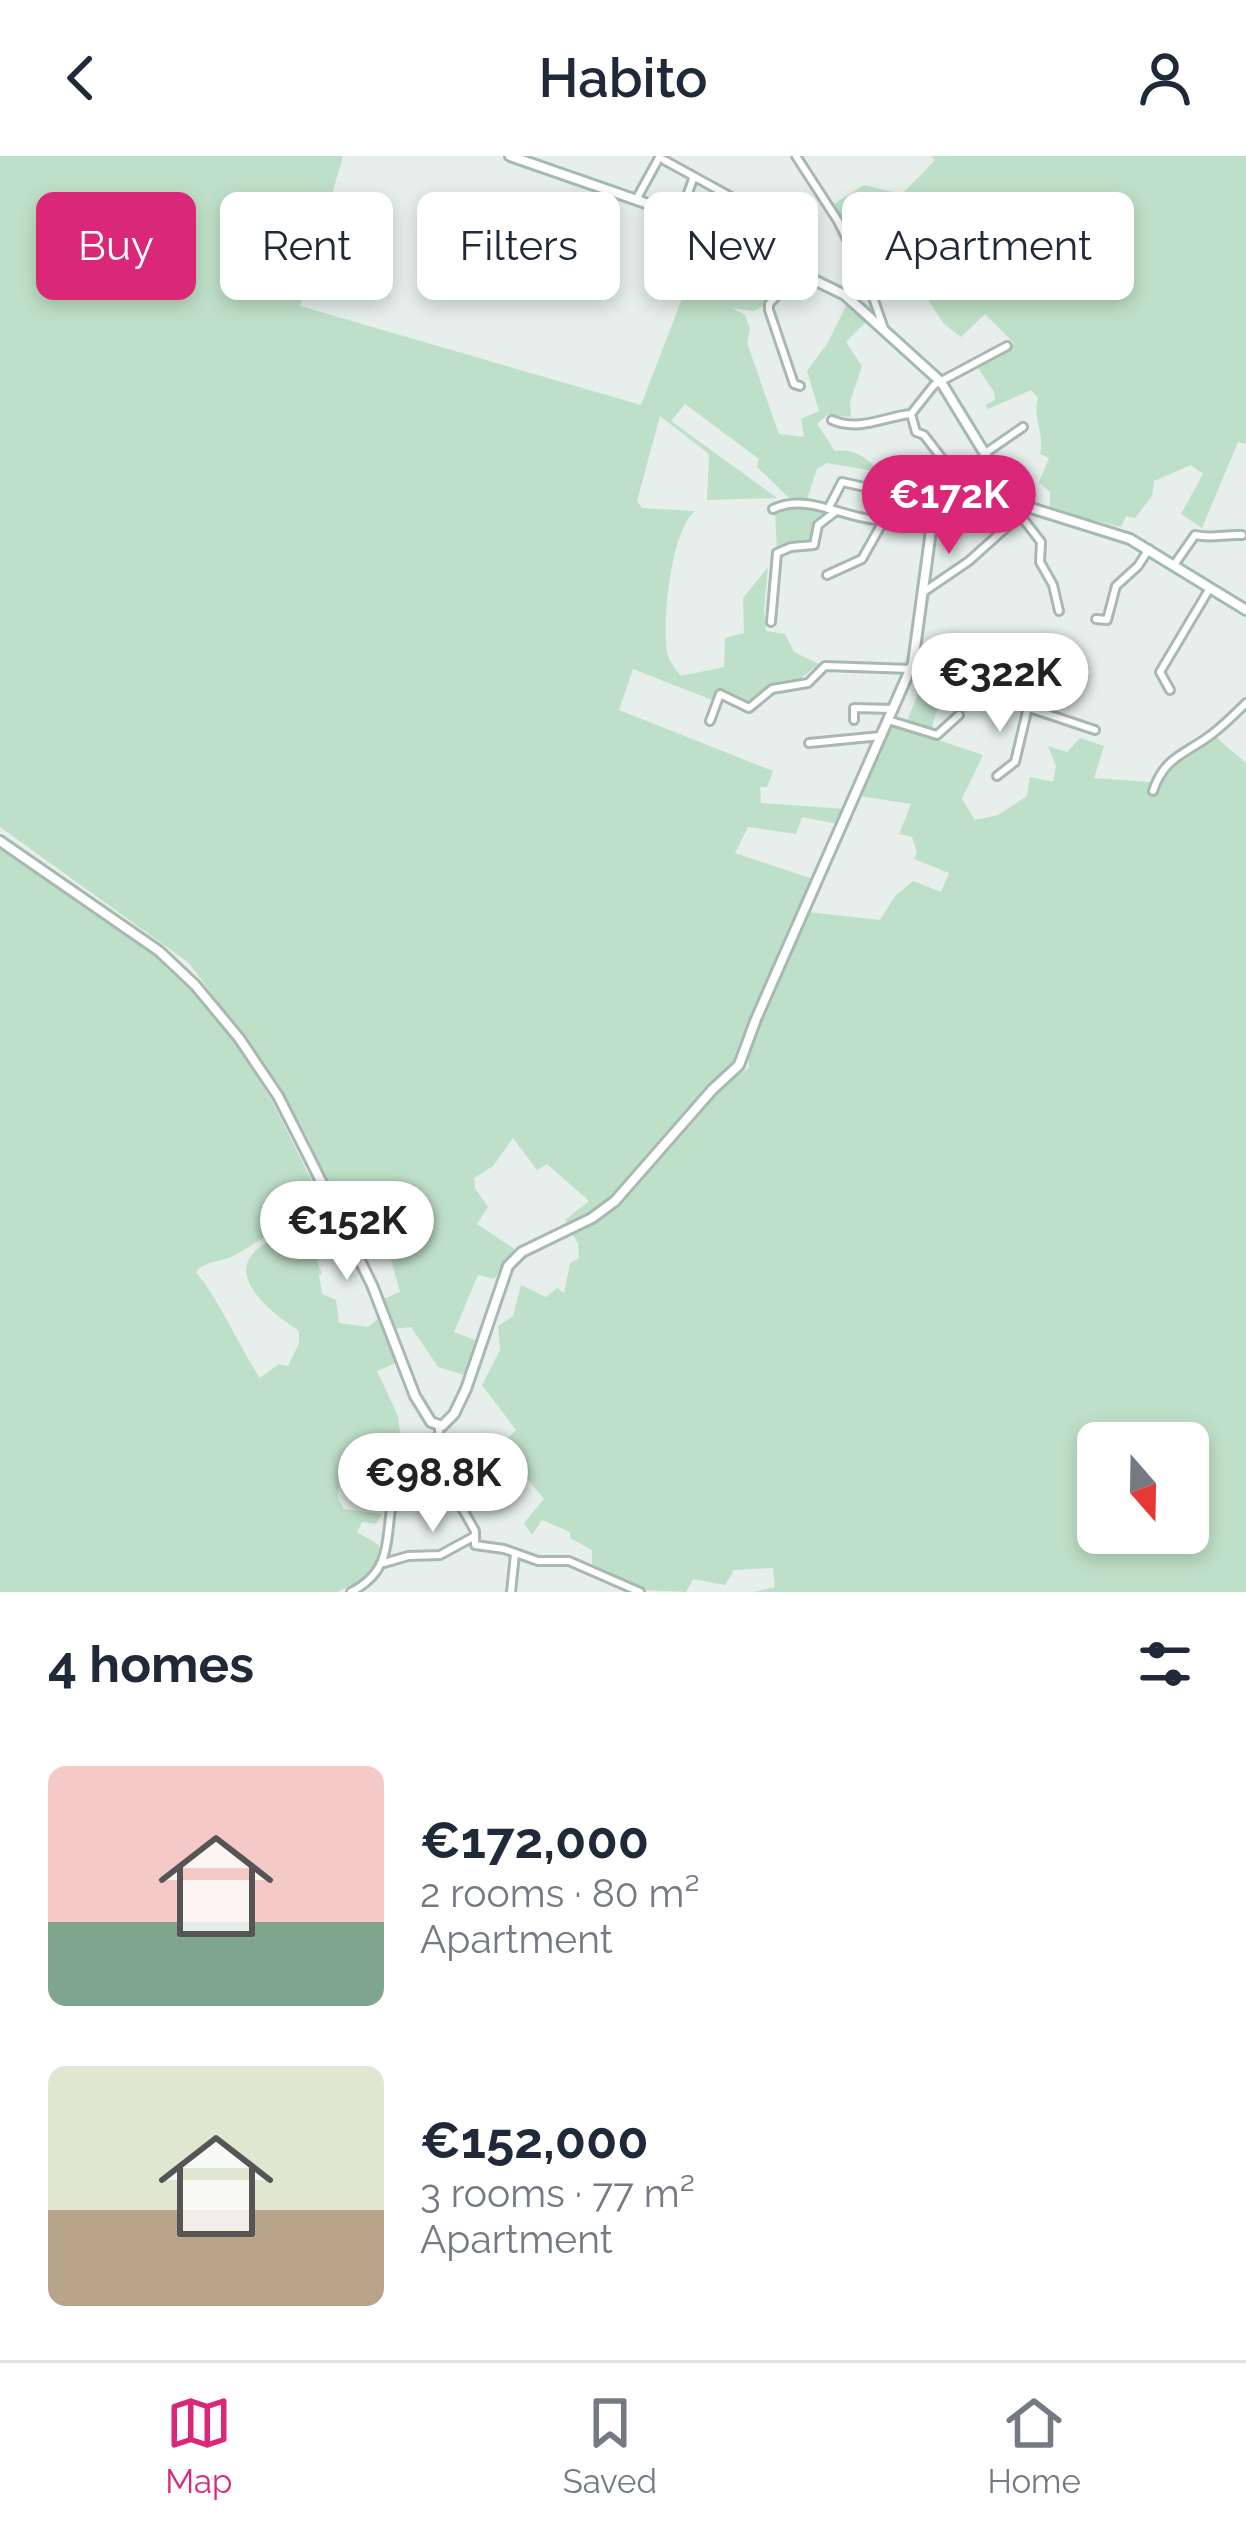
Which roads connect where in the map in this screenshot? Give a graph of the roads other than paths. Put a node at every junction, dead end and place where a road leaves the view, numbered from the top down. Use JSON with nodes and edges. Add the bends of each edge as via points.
{"nodes":[{"id":1,"x":510,"y":156,"type":"edge"},
{"id":2,"x":796,"y":156,"type":"edge"},
{"id":3,"x":662,"y":158,"type":"edge"},
{"id":4,"x":693,"y":179,"type":"junction"},
{"id":5,"x":688,"y":192,"type":"edge"},
{"id":6,"x":720,"y":192,"type":"edge"},
{"id":7,"x":637,"y":198,"type":"junction"},
{"id":8,"x":644,"y":201,"type":"edge"},
{"id":9,"x":818,"y":282,"type":"edge"},
{"id":10,"x":777,"y":300,"type":"edge"},
{"id":11,"x":884,"y":329,"type":"junction"},
{"id":12,"x":1007,"y":346,"type":"dead end"},
{"id":13,"x":941,"y":382,"type":"junction"},
{"id":14,"x":800,"y":386,"type":"dead end"},
{"id":15,"x":910,"y":414,"type":"junction"},
{"id":16,"x":832,"y":420,"type":"dead end"},
{"id":17,"x":1023,"y":427,"type":"dead end"},
{"id":18,"x":984,"y":454,"type":"junction"},
{"id":19,"x":960,"y":482,"type":"junction"},
{"id":20,"x":1005,"y":491,"type":"junction"},
{"id":21,"x":878,"y":497,"type":"dead end"},
{"id":22,"x":995,"y":497,"type":"junction"},
{"id":23,"x":1028,"y":508,"type":"junction"},
{"id":24,"x":773,"y":509,"type":"dead end"},
{"id":25,"x":832,"y":510,"type":"junction"},
{"id":26,"x":933,"y":516,"type":"junction"},
{"id":27,"x":1021,"y":517,"type":"junction"},
{"id":28,"x":884,"y":520,"type":"junction"},
{"id":29,"x":1242,"y":536,"type":"dead end"},
{"id":30,"x":1149,"y":549,"type":"junction"},
{"id":31,"x":1174,"y":565,"type":"junction"},
{"id":32,"x":827,"y":575,"type":"dead end"},
{"id":33,"x":1210,"y":588,"type":"junction"},
{"id":34,"x":925,"y":591,"type":"junction"},
{"id":35,"x":1246,"y":610,"type":"edge"},
{"id":36,"x":1059,"y":611,"type":"dead end"},
{"id":37,"x":1096,"y":619,"type":"dead end"},
{"id":38,"x":771,"y":622,"type":"dead end"},
{"id":39,"x":912,"y":666,"type":"junction"},
{"id":40,"x":1170,"y":690,"type":"dead end"},
{"id":41,"x":1246,"y":703,"type":"edge"},
{"id":42,"x":1028,"y":707,"type":"junction"},
{"id":43,"x":893,"y":709,"type":"junction"},
{"id":44,"x":959,"y":715,"type":"dead end"},
{"id":45,"x":854,"y":720,"type":"dead end"},
{"id":46,"x":888,"y":720,"type":"junction"},
{"id":47,"x":710,"y":721,"type":"dead end"},
{"id":48,"x":1095,"y":730,"type":"dead end"},
{"id":49,"x":881,"y":736,"type":"junction"},
{"id":50,"x":808,"y":743,"type":"dead end"},
{"id":51,"x":997,"y":776,"type":"dead end"},
{"id":52,"x":1154,"y":791,"type":"dead end"},
{"id":53,"x":0,"y":842,"type":"edge"},
{"id":54,"x":440,"y":1426,"type":"junction"},
{"id":55,"x":438,"y":1450,"type":"junction"},
{"id":56,"x":475,"y":1536,"type":"junction"},
{"id":57,"x":515,"y":1552,"type":"junction"},
{"id":58,"x":383,"y":1563,"type":"junction"},
{"id":59,"x":351,"y":1592,"type":"edge"},
{"id":60,"x":512,"y":1592,"type":"edge"},
{"id":61,"x":640,"y":1592,"type":"edge"}],
"edges":[{"from":1,"to":7,"type":"street"},
{"from":2,"to":11,"type":"street","via":[[838,221]]},
{"from":3,"to":4,"type":"street"},
{"from":3,"to":7,"type":"street"},
{"from":4,"to":5,"type":"street"},
{"from":4,"to":6,"type":"street"},
{"from":7,"to":8,"type":"street"},
{"from":9,"to":11,"type":"street"},
{"from":10,"to":14,"type":"street","via":[[769,310]]},
{"from":11,"to":13,"type":"street"},
{"from":12,"to":13,"type":"street"},
{"from":13,"to":15,"type":"street"},
{"from":13,"to":18,"type":"street"},
{"from":15,"to":16,"type":"street","via":[[878,424]]},
{"from":15,"to":19,"type":"street"},
{"from":17,"to":18,"type":"street"},
{"from":18,"to":20,"type":"street"},
{"from":19,"to":22,"type":"street"},
{"from":19,"to":26,"type":"street"},
{"from":20,"to":22,"type":"street"},
{"from":20,"to":23,"type":"street"},
{"from":21,"to":25,"type":"street","via":[[842,482]]},
{"from":22,"to":27,"type":"street"},
{"from":23,"to":27,"type":"street"},
{"from":23,"to":30,"type":"street"},
{"from":24,"to":25,"type":"street"},
{"from":25,"to":28,"type":"street"},
{"from":25,"to":38,"type":"street","via":[[814,545],[777,553]]},
{"from":26,"to":28,"type":"street"},
{"from":26,"to":34,"type":"street"},
{"from":27,"to":34,"type":"street"},
{"from":27,"to":36,"type":"street","via":[[1041,542],[1040,562]]},
{"from":28,"to":32,"type":"street","via":[[862,559]]},
{"from":29,"to":31,"type":"street","via":[[1195,535]]},
{"from":30,"to":31,"type":"street"},
{"from":30,"to":37,"type":"street","via":[[1117,586],[1107,620]]},
{"from":31,"to":33,"type":"street"},
{"from":33,"to":35,"type":"street"},
{"from":33,"to":40,"type":"street","via":[[1160,671]]},
{"from":34,"to":39,"type":"street"},
{"from":39,"to":42,"type":"street","via":[[1000,685]]},
{"from":39,"to":43,"type":"street"},
{"from":39,"to":47,"type":"street","via":[[825,666],[808,683],[772,689],[748,708],[720,694]]},
{"from":41,"to":52,"type":"street","via":[[1174,756]]},
{"from":42,"to":48,"type":"street"},
{"from":42,"to":51,"type":"street","via":[[1016,762]]},
{"from":43,"to":45,"type":"street","via":[[854,707]]},
{"from":43,"to":46,"type":"street"},
{"from":44,"to":46,"type":"street","via":[[937,735]]},
{"from":46,"to":49,"type":"street"},
{"from":49,"to":50,"type":"street"},
{"from":49,"to":54,"type":"street","via":[[739,1065],[615,1201],[508,1266],[466,1388]]},
{"from":53,"to":54,"type":"street","via":[[159,951],[255,1060],[372,1285],[415,1396]]},
{"from":54,"to":55,"type":"street"},
{"from":55,"to":56,"type":"street","via":[[445,1482]]},
{"from":55,"to":58,"type":"street","via":[[394,1487]]},
{"from":56,"to":57,"type":"street","via":[[479,1548]]},
{"from":56,"to":58,"type":"street","via":[[440,1555]]},
{"from":57,"to":60,"type":"street"},
{"from":57,"to":61,"type":"street","via":[[569,1561]]},
{"from":58,"to":59,"type":"street"}]}
